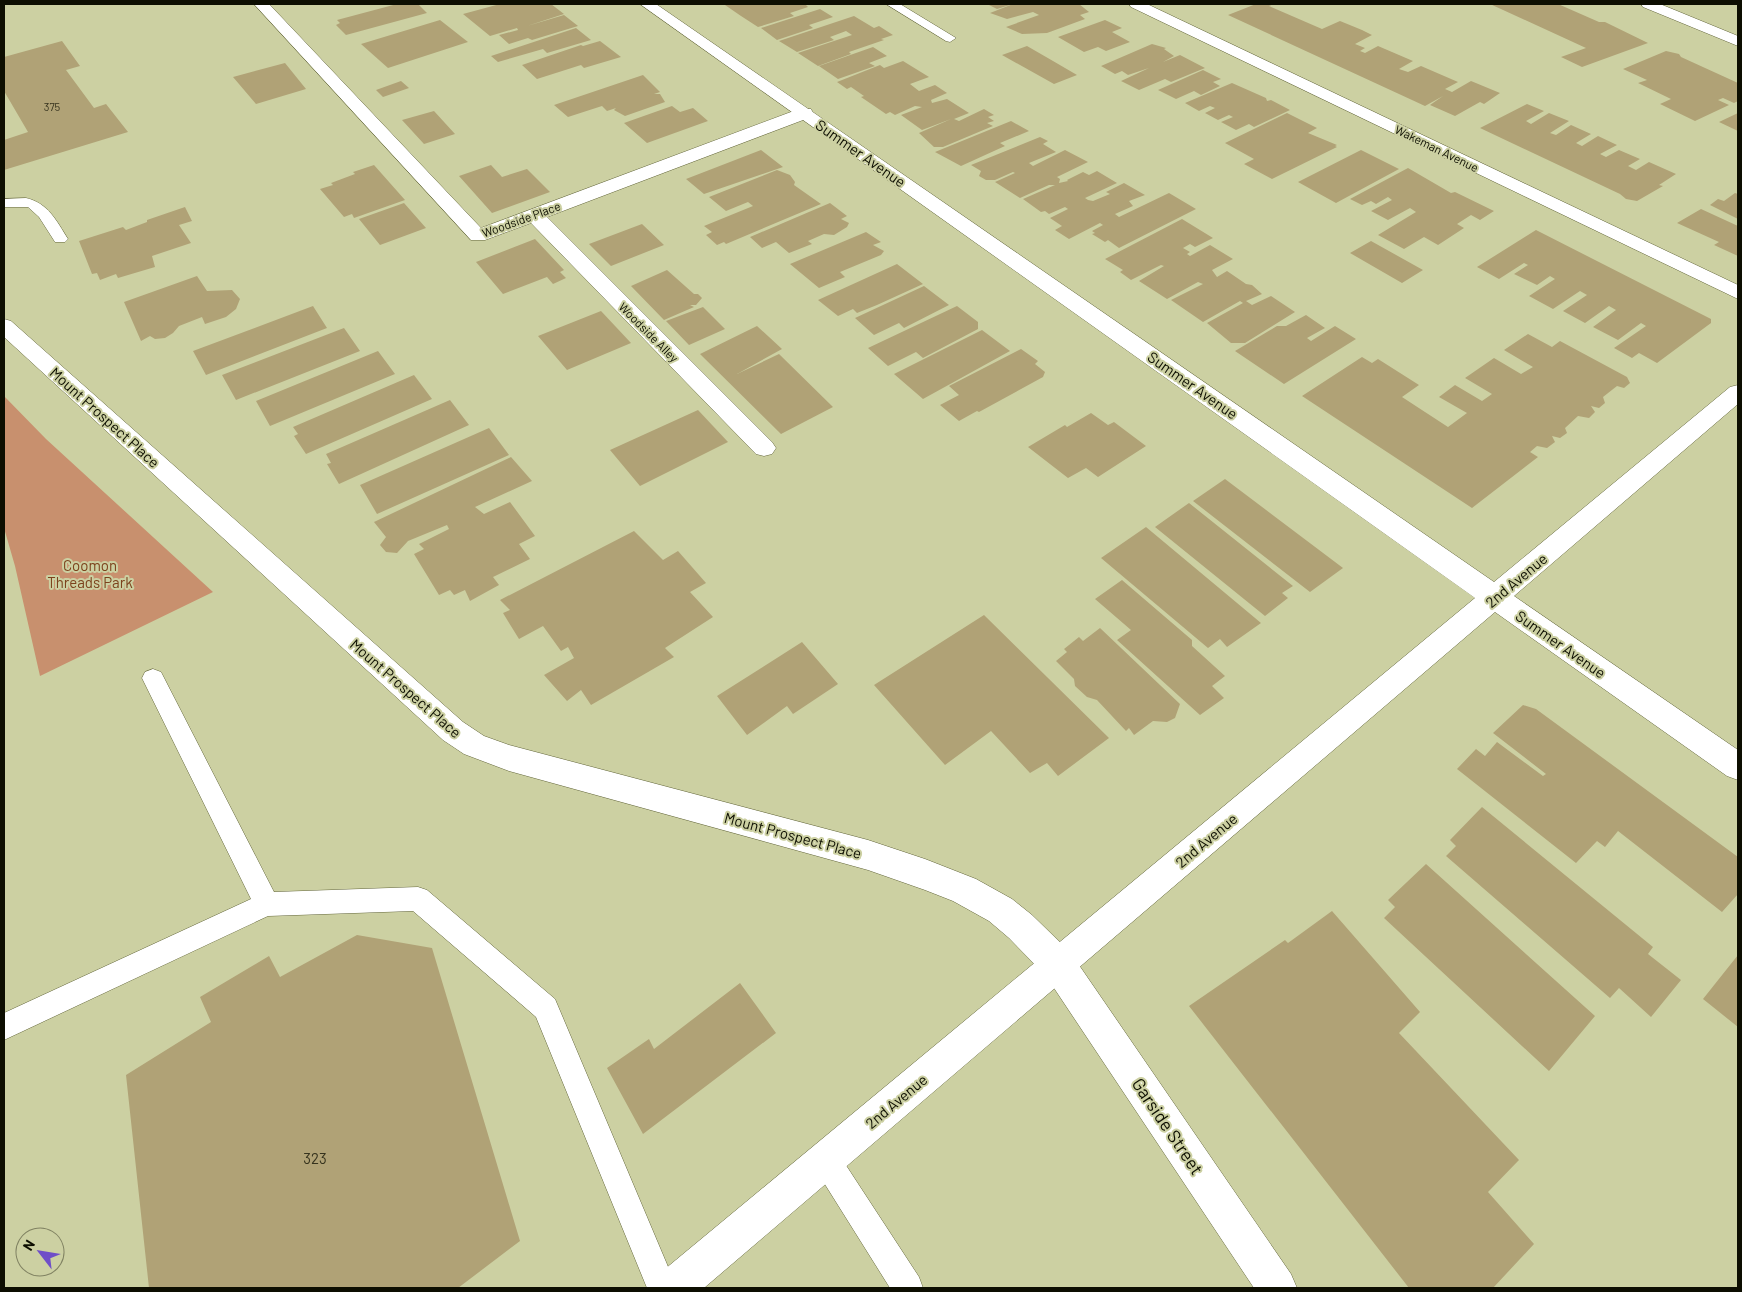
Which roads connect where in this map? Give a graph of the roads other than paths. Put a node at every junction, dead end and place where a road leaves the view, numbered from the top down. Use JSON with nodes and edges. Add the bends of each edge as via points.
{"nodes":[{"id":1,"x":261,"y":4,"type":"edge"},
{"id":2,"x":647,"y":4,"type":"edge"},
{"id":3,"x":892,"y":4,"type":"edge"},
{"id":4,"x":1136,"y":4,"type":"edge"},
{"id":5,"x":1648,"y":4,"type":"edge"},
{"id":6,"x":950,"y":38,"type":"dead end"},
{"id":7,"x":1738,"y":41,"type":"edge"},
{"id":8,"x":805,"y":113,"type":"junction"},
{"id":9,"x":4,"y":202,"type":"edge"},
{"id":10,"x":534,"y":215,"type":"junction"},
{"id":11,"x":60,"y":239,"type":"dead end"},
{"id":12,"x":1738,"y":293,"type":"edge"},
{"id":13,"x":4,"y":326,"type":"edge"},
{"id":14,"x":1738,"y":392,"type":"edge"},
{"id":15,"x":764,"y":448,"type":"dead end"},
{"id":16,"x":1495,"y":597,"type":"junction"},
{"id":17,"x":153,"y":678,"type":"dead end"},
{"id":18,"x":1738,"y":767,"type":"edge"},
{"id":19,"x":267,"y":904,"type":"junction"},
{"id":20,"x":1058,"y":964,"type":"junction"},
{"id":21,"x":4,"y":1027,"type":"edge"},
{"id":22,"x":826,"y":1160,"type":"junction"},
{"id":23,"x":662,"y":1288,"type":"edge"},
{"id":24,"x":673,"y":1288,"type":"edge"},
{"id":25,"x":908,"y":1288,"type":"edge"},
{"id":26,"x":1277,"y":1288,"type":"edge"}],
"edges":[{"from":1,"to":10,"type":"street","name":"Woodside Place","via":[[478,236]]},
{"from":2,"to":8,"type":"street","name":"Summer Avenue"},
{"from":3,"to":6,"type":"lane"},
{"from":4,"to":12,"type":"street","name":"Wakeman Avenue"},
{"from":5,"to":7,"type":"street"},
{"from":8,"to":10,"type":"street","name":"Woodside Place"},
{"from":8,"to":16,"type":"street","name":"Summer Avenue"},
{"from":9,"to":11,"type":"lane","via":[[30,201],[37,204]]},
{"from":10,"to":15,"type":"street","name":"Woodside Alley"},
{"from":13,"to":20,"type":"street","name":"Mount Prospect Place","via":[[453,731],[474,745],[509,758],[868,855],[921,873],[968,893],[1014,920]]},
{"from":14,"to":16,"type":"street","name":"2nd Avenue"},
{"from":16,"to":18,"type":"street","name":"Summer Avenue"},
{"from":16,"to":20,"type":"street","name":"2nd Avenue"},
{"from":17,"to":19,"type":"lane"},
{"from":19,"to":21,"type":"lane"},
{"from":19,"to":23,"type":"lane","via":[[418,899],[546,1008]]},
{"from":20,"to":22,"type":"street","name":"2nd Avenue"},
{"from":20,"to":26,"type":"street","name":"Garside Street"},
{"from":22,"to":24,"type":"street","name":"2nd Avenue"},
{"from":22,"to":25,"type":"lane"}]}
